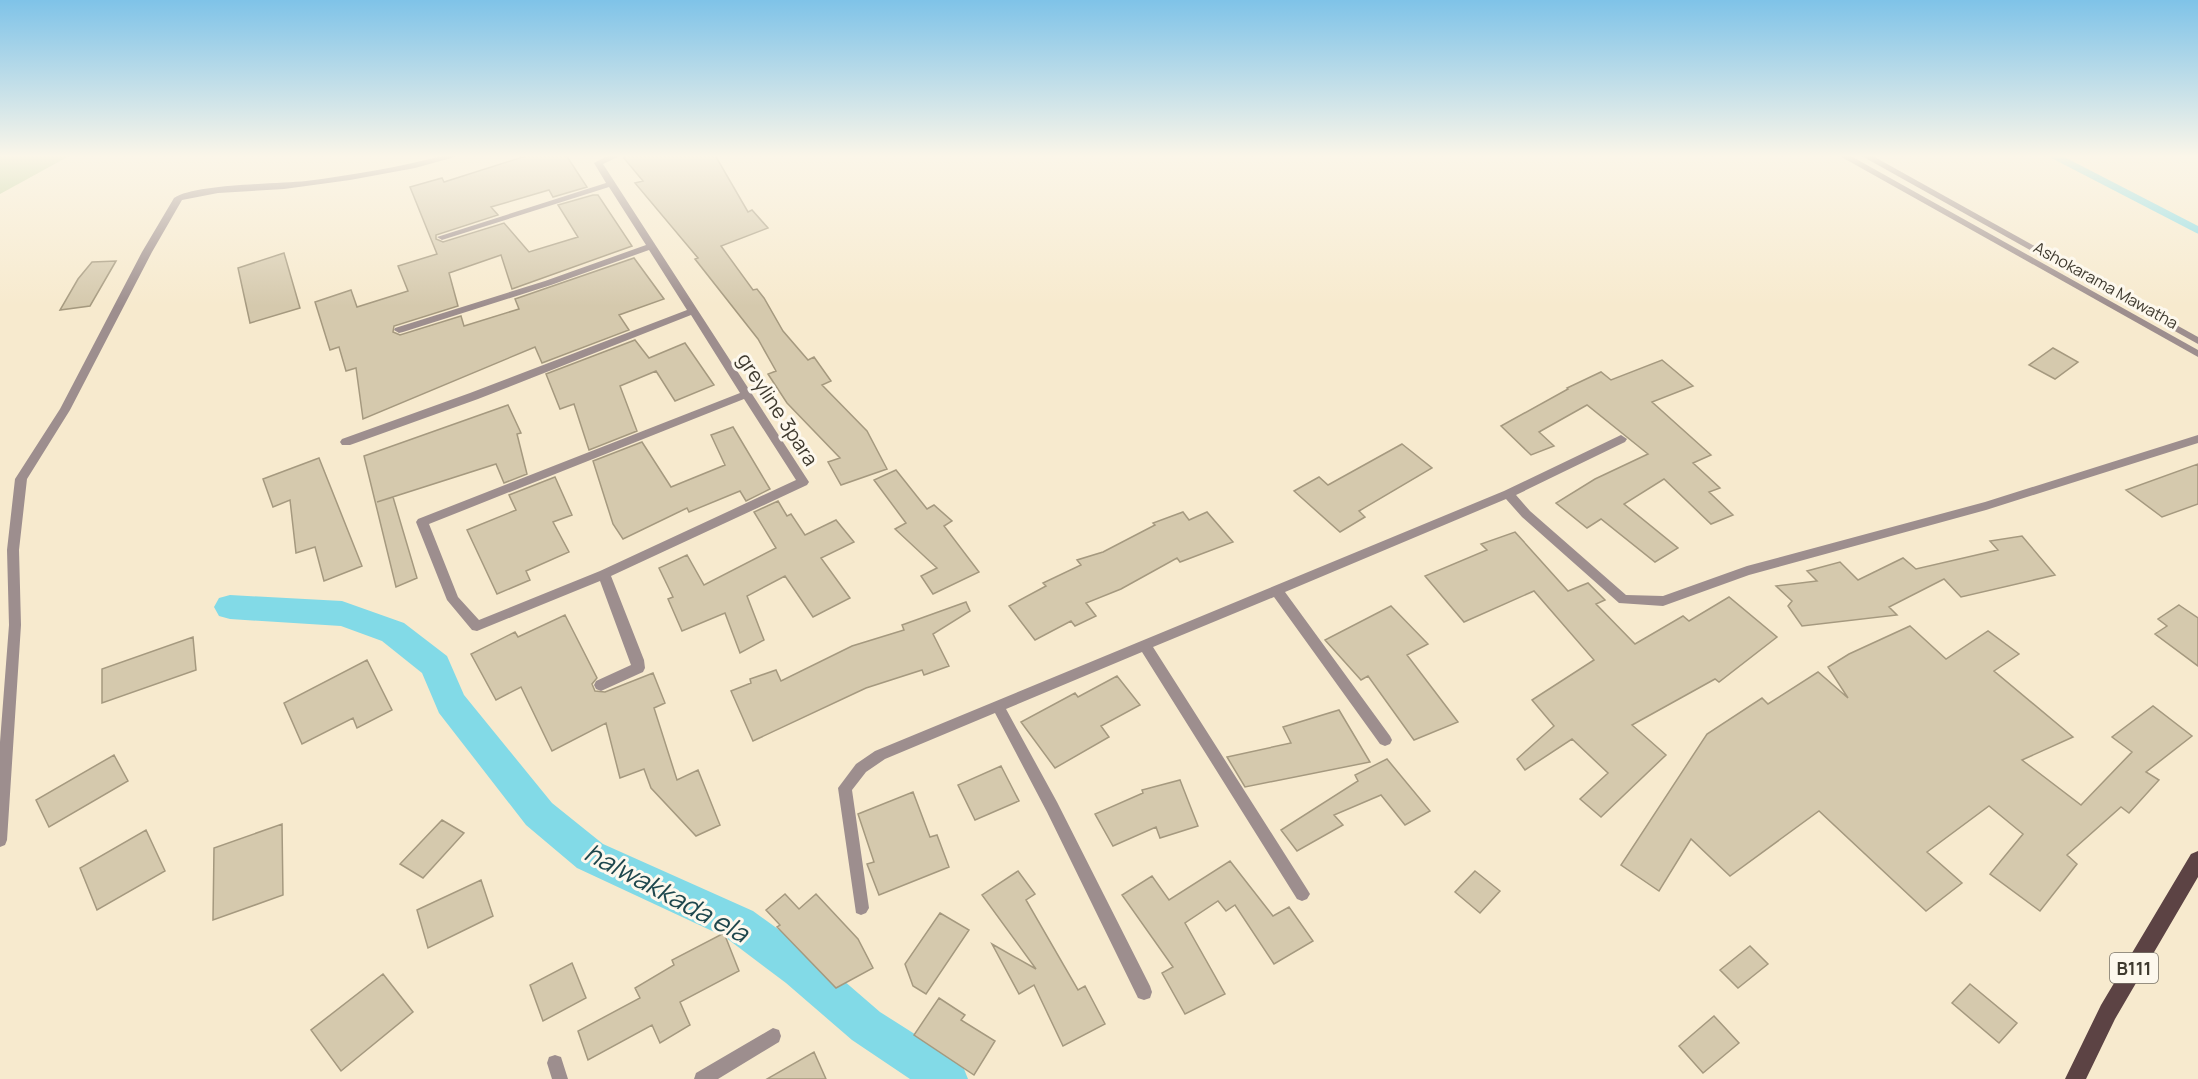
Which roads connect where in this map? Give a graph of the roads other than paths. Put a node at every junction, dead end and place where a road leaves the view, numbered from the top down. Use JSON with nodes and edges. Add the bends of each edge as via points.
{"nodes":[{"id":1,"x":175,"y":205,"type":"edge"},
{"id":2,"x":543,"y":205,"type":"edge"},
{"id":3,"x":625,"y":205,"type":"edge"},
{"id":4,"x":1932,"y":205,"type":"edge"},
{"id":5,"x":1954,"y":205,"type":"edge"},
{"id":6,"x":442,"y":237,"type":"dead end"},
{"id":7,"x":651,"y":246,"type":"junction"},
{"id":8,"x":693,"y":311,"type":"junction"},
{"id":9,"x":399,"y":330,"type":"dead end"},
{"id":10,"x":2198,"y":341,"type":"edge"},
{"id":11,"x":2198,"y":354,"type":"edge"},
{"id":12,"x":747,"y":394,"type":"junction"},
{"id":13,"x":1621,"y":439,"type":"dead end"},
{"id":14,"x":2198,"y":439,"type":"edge"},
{"id":15,"x":346,"y":442,"type":"dead end"},
{"id":16,"x":1508,"y":494,"type":"junction"},
{"id":17,"x":604,"y":574,"type":"junction"},
{"id":18,"x":1277,"y":591,"type":"junction"},
{"id":19,"x":1145,"y":646,"type":"junction"},
{"id":20,"x":601,"y":685,"type":"dead end"},
{"id":21,"x":998,"y":707,"type":"junction"},
{"id":22,"x":1385,"y":740,"type":"dead end"},
{"id":23,"x":0,"y":840,"type":"edge"},
{"id":24,"x":2198,"y":860,"type":"edge"},
{"id":25,"x":1302,"y":894,"type":"dead end"},
{"id":26,"x":861,"y":908,"type":"dead end"},
{"id":27,"x":1144,"y":992,"type":"dead end"},
{"id":28,"x":773,"y":1036,"type":"dead end"},
{"id":29,"x":702,"y":1079,"type":"edge"},
{"id":30,"x":2076,"y":1079,"type":"edge"}],
"edges":[{"from":1,"to":23,"type":"street","via":[[65,410],[21,479],[13,550],[15,636]]},
{"from":2,"to":6,"type":"street"},
{"from":3,"to":7,"type":"street","name":"greyline 3para"},
{"from":4,"to":11,"type":"street","name":"Ashokarama Mawatha"},
{"from":5,"to":10,"type":"street"},
{"from":7,"to":8,"type":"street","name":"greyline 3para"},
{"from":7,"to":9,"type":"street"},
{"from":8,"to":12,"type":"street","name":"greyline 3para"},
{"from":8,"to":15,"type":"street"},
{"from":12,"to":17,"type":"street","name":"greyline 3para","via":[[803,482]]},
{"from":12,"to":17,"type":"street","via":[[422,522],[453,600],[477,626]]},
{"from":13,"to":16,"type":"street"},
{"from":14,"to":16,"type":"street","via":[[1986,506],[1747,571],[1663,601],[1623,600]]},
{"from":16,"to":18,"type":"street"},
{"from":17,"to":20,"type":"street","via":[[638,668]]},
{"from":18,"to":19,"type":"street"},
{"from":18,"to":22,"type":"street"},
{"from":19,"to":21,"type":"street"},
{"from":19,"to":25,"type":"street"},
{"from":21,"to":26,"type":"street","via":[[880,755],[861,768],[845,788]]},
{"from":21,"to":27,"type":"street"},
{"from":24,"to":30,"type":"main road","number":"B111","via":[[2108,1012]]},
{"from":28,"to":29,"type":"street"}]}
